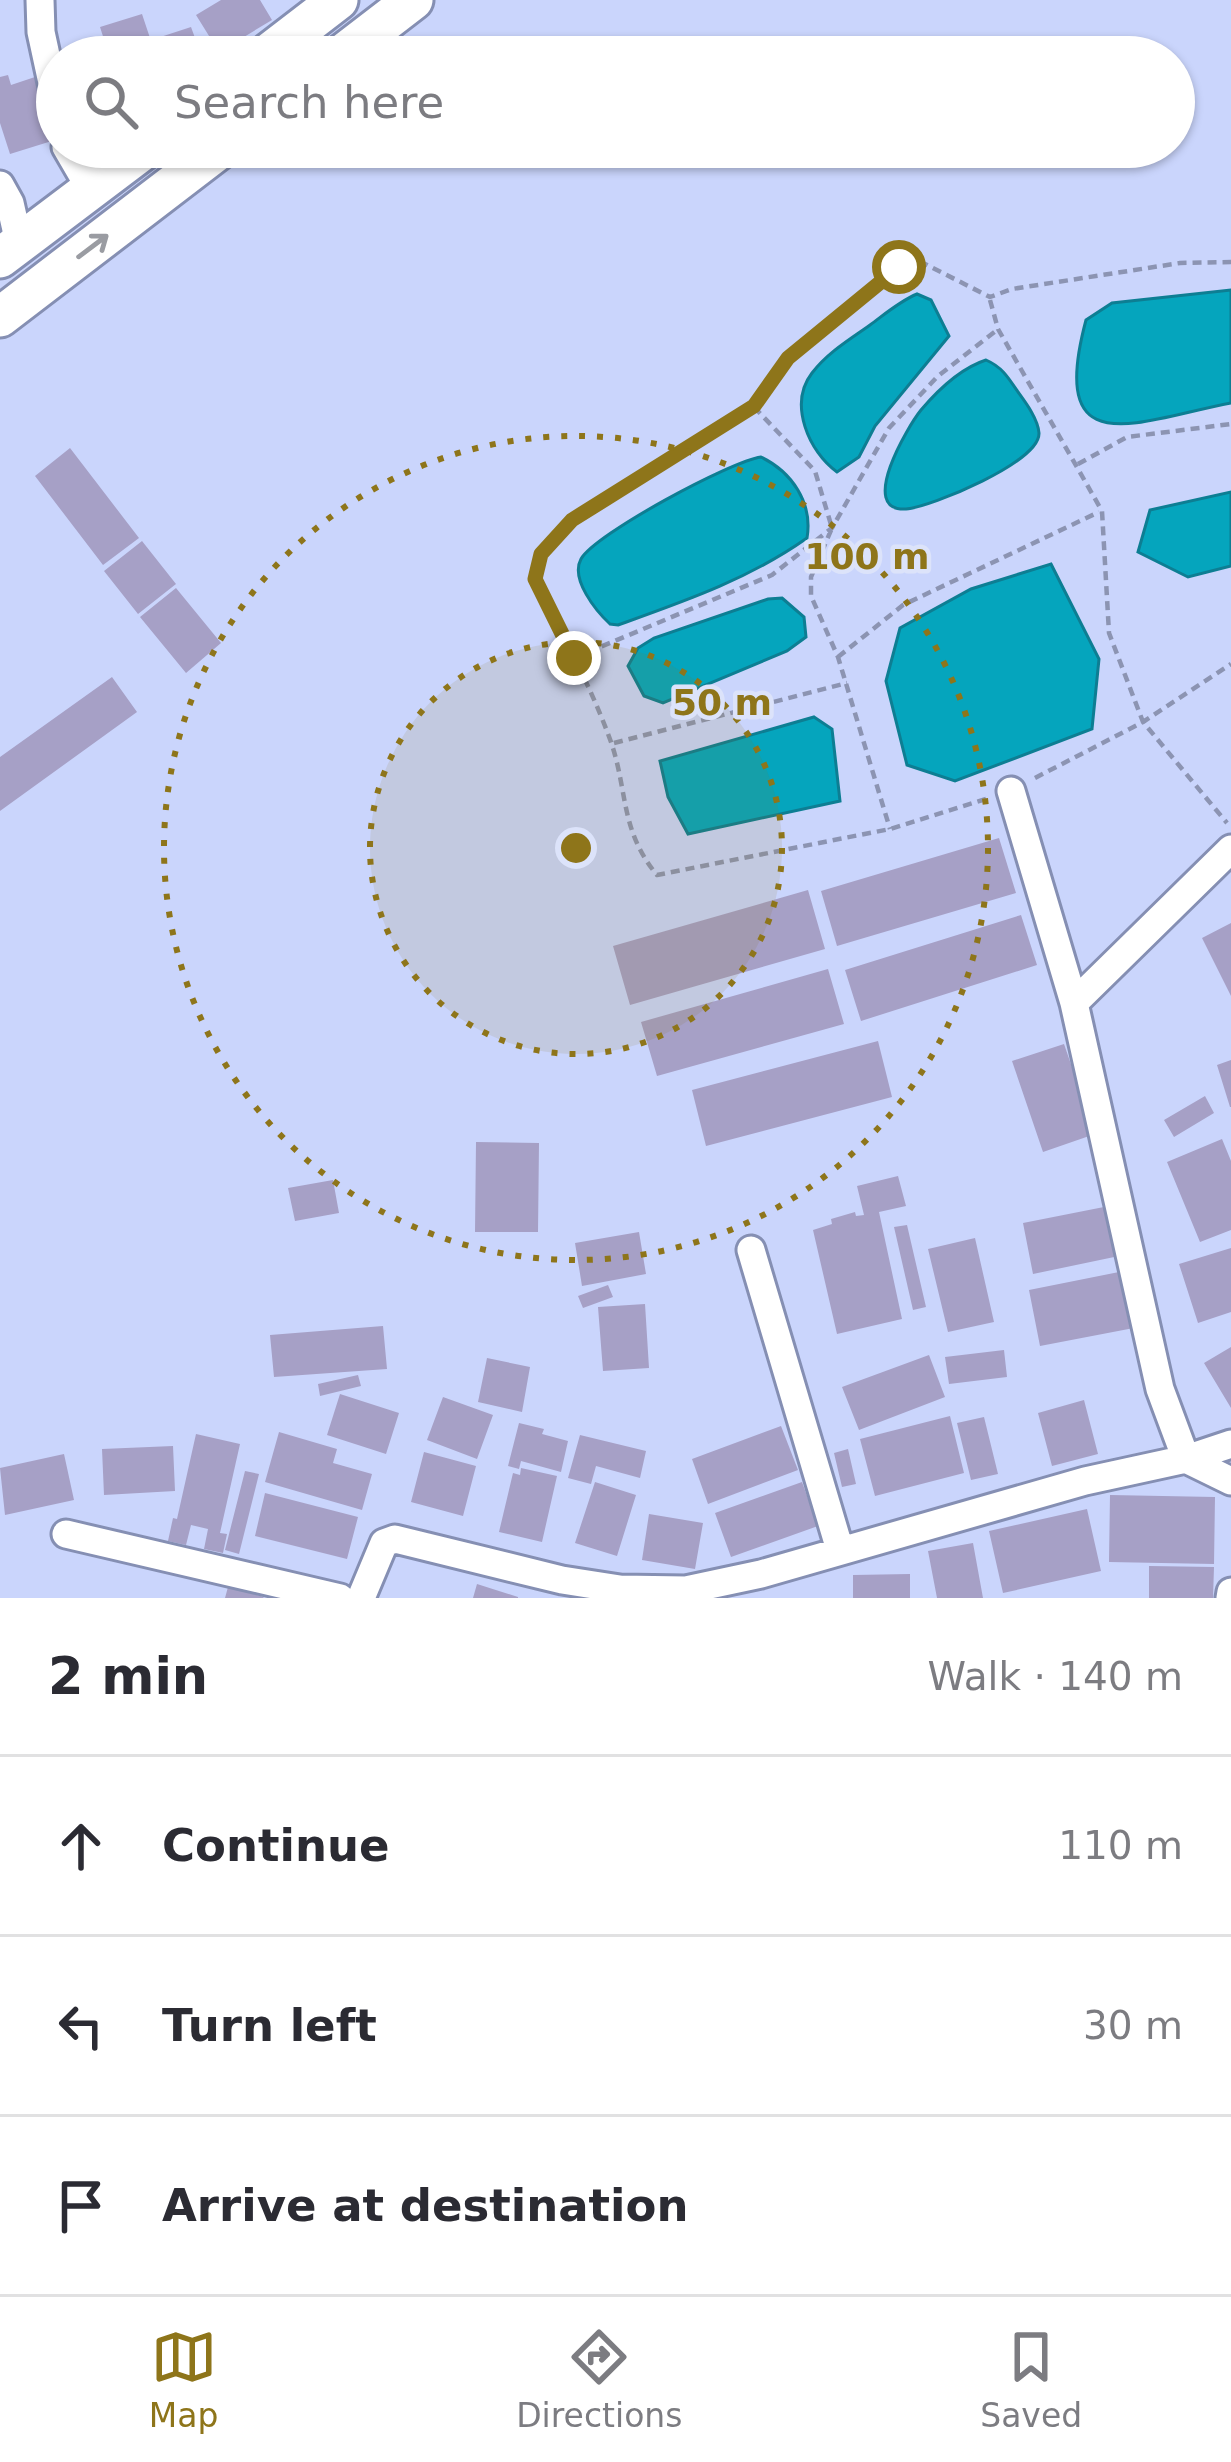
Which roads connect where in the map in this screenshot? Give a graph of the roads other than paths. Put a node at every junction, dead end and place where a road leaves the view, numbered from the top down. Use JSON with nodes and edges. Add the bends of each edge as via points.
{"nodes":[{"id":1,"x":40,"y":0,"type":"edge"},
{"id":2,"x":338,"y":0,"type":"edge"},
{"id":3,"x":413,"y":0,"type":"edge"},
{"id":4,"x":42,"y":36,"type":"edge"},
{"id":5,"x":291,"y":36,"type":"edge"},
{"id":6,"x":366,"y":36,"type":"edge"},
{"id":7,"x":78,"y":168,"type":"edge"},
{"id":8,"x":120,"y":168,"type":"edge"},
{"id":9,"x":194,"y":168,"type":"edge"},
{"id":10,"x":0,"y":184,"type":"edge"},
{"id":11,"x":91,"y":190,"type":"junction"},
{"id":12,"x":9,"y":250,"type":"edge"},
{"id":13,"x":0,"y":316,"type":"edge"},
{"id":14,"x":1011,"y":791,"type":"road end"},
{"id":15,"x":1231,"y":849,"type":"edge"},
{"id":16,"x":1074,"y":1003,"type":"junction"},
{"id":17,"x":751,"y":1250,"type":"dead end"},
{"id":18,"x":1231,"y":1444,"type":"edge"},
{"id":19,"x":1186,"y":1459,"type":"junction"},
{"id":20,"x":1231,"y":1481,"type":"edge"},
{"id":21,"x":66,"y":1534,"type":"dead end"},
{"id":22,"x":840,"y":1550,"type":"junction"},
{"id":23,"x":340,"y":1598,"type":"edge"},
{"id":24,"x":361,"y":1598,"type":"edge"}],
"edges":[{"from":1,"to":4,"type":"street"},
{"from":2,"to":5,"type":"main road"},
{"from":3,"to":6,"type":"main road"},
{"from":7,"to":11,"type":"street"},
{"from":8,"to":11,"type":"main road"},
{"from":13,"to":9,"type":"main road","one_way":true},
{"from":10,"to":12,"type":"street","via":[[10,203]]},
{"from":11,"to":12,"type":"main road"},
{"from":14,"to":16,"type":"street"},
{"from":15,"to":16,"type":"street"},
{"from":16,"to":19,"type":"street","via":[[1160,1389]]},
{"from":17,"to":22,"type":"street"},
{"from":18,"to":19,"type":"street"},
{"from":19,"to":20,"type":"street"},
{"from":19,"to":22,"type":"street"},
{"from":21,"to":23,"type":"street"},
{"from":22,"to":24,"type":"street","via":[[686,1590],[562,1580],[395,1540],[384,1544]]}]}
